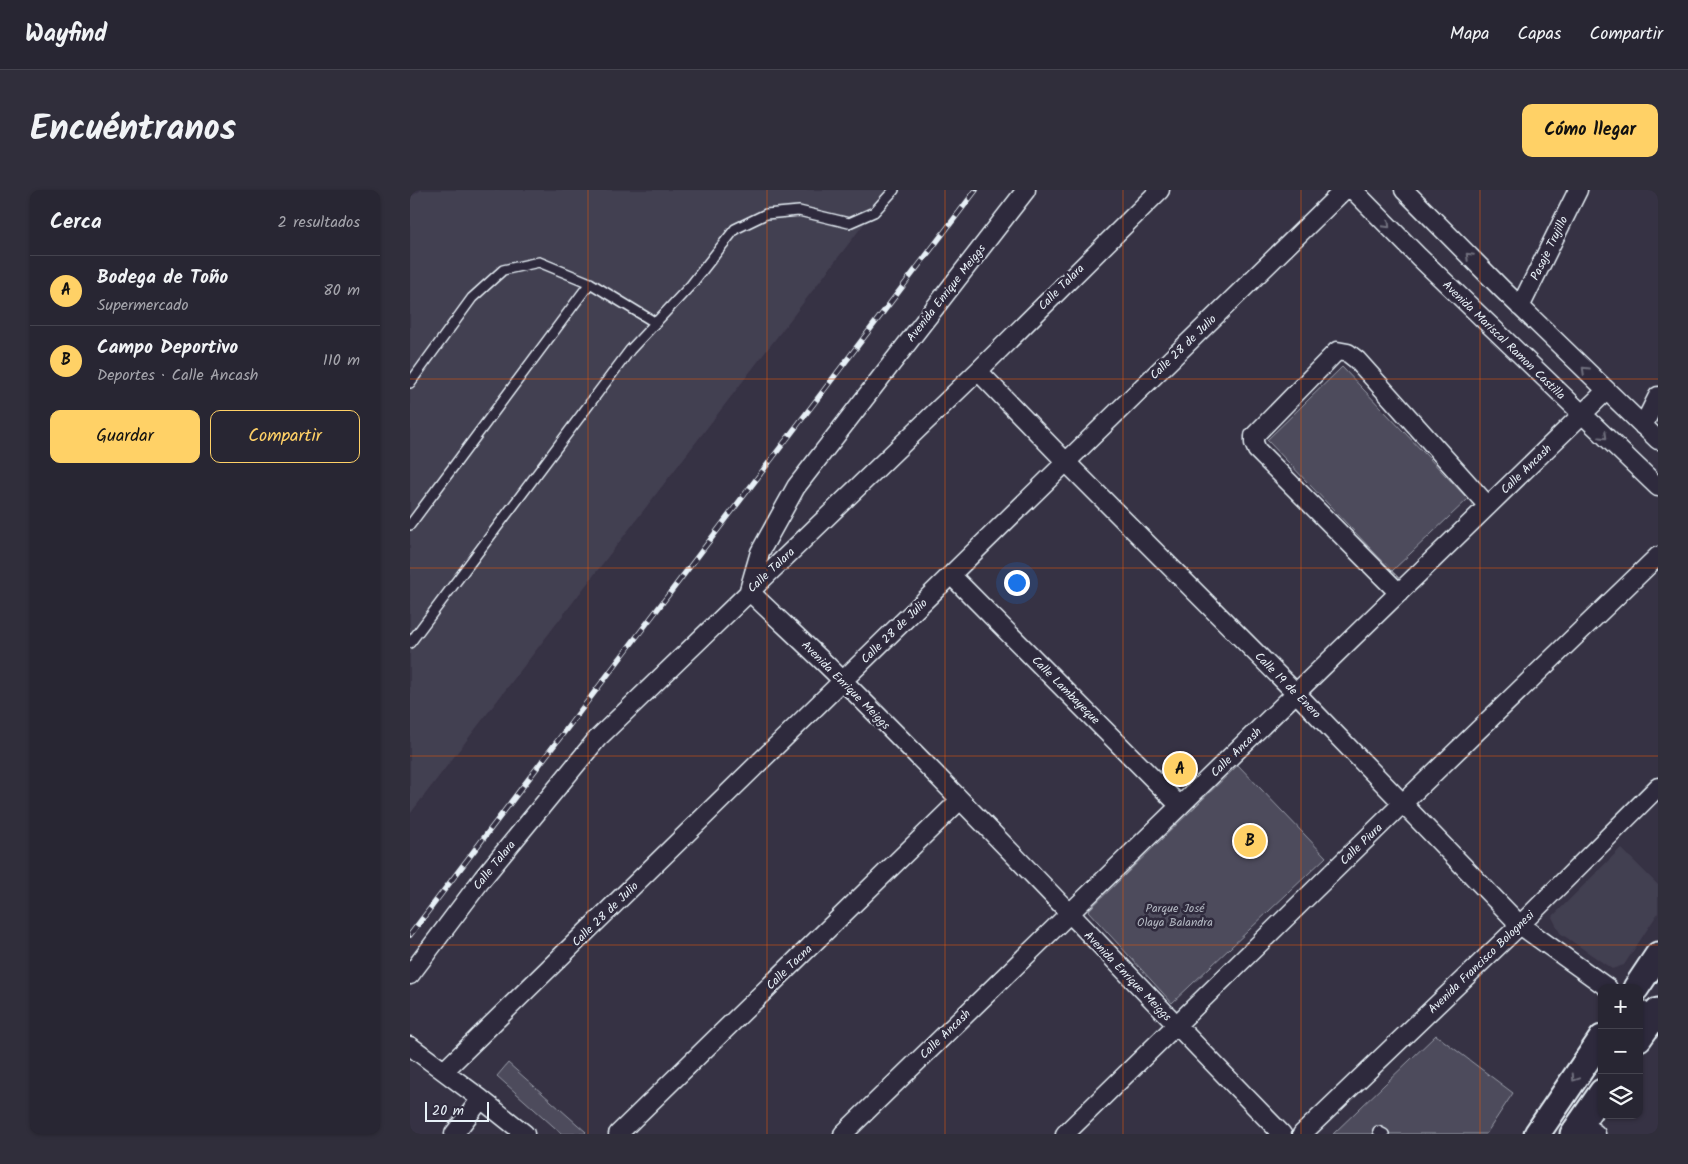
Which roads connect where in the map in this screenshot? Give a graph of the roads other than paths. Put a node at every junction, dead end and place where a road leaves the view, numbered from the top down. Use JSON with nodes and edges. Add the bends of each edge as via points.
{"nodes":[{"id":1,"x":894,"y":190,"type":"edge"},
{"id":2,"x":1026,"y":190,"type":"edge"},
{"id":3,"x":1160,"y":190,"type":"edge"},
{"id":4,"x":1344,"y":190,"type":"edge"},
{"id":5,"x":1353,"y":190,"type":"edge"},
{"id":6,"x":1404,"y":190,"type":"edge"},
{"id":7,"x":1578,"y":190,"type":"edge"},
{"id":8,"x":590,"y":283,"type":"junction"},
{"id":9,"x":1520,"y":307,"type":"junction"},
{"id":10,"x":656,"y":323,"type":"junction"},
{"id":11,"x":978,"y":371,"type":"junction"},
{"id":12,"x":410,"y":382,"type":"edge"},
{"id":13,"x":1606,"y":391,"type":"junction"},
{"id":14,"x":1658,"y":396,"type":"edge"},
{"id":15,"x":1582,"y":415,"type":"junction"},
{"id":16,"x":1643,"y":426,"type":"junction"},
{"id":17,"x":1658,"y":440,"type":"edge"},
{"id":18,"x":1066,"y":462,"type":"junction"},
{"id":19,"x":1658,"y":488,"type":"edge"},
{"id":20,"x":1488,"y":506,"type":"junction"},
{"id":21,"x":410,"y":525,"type":"edge"},
{"id":22,"x":1658,"y":556,"type":"edge"},
{"id":23,"x":951,"y":575,"type":"junction"},
{"id":24,"x":749,"y":591,"type":"junction"},
{"id":25,"x":1399,"y":592,"type":"junction"},
{"id":26,"x":410,"y":643,"type":"edge"},
{"id":27,"x":843,"y":681,"type":"junction"},
{"id":28,"x":1296,"y":693,"type":"junction"},
{"id":29,"x":1658,"y":786,"type":"edge"},
{"id":30,"x":960,"y":800,"type":"junction"},
{"id":31,"x":1402,"y":803,"type":"junction"},
{"id":32,"x":1180,"y":806,"type":"junction"},
{"id":33,"x":1069,"y":914,"type":"junction"},
{"id":34,"x":1520,"y":925,"type":"junction"},
{"id":35,"x":1658,"y":955,"type":"edge"},
{"id":36,"x":410,"y":975,"type":"edge"},
{"id":37,"x":1602,"y":984,"type":"edge"},
{"id":38,"x":1639,"y":984,"type":"edge"},
{"id":39,"x":1176,"y":1026,"type":"junction"},
{"id":40,"x":1598,"y":1044,"type":"edge"},
{"id":41,"x":410,"y":1046,"type":"edge"},
{"id":42,"x":444,"y":1071,"type":"junction"},
{"id":43,"x":481,"y":1099,"type":"junction"},
{"id":44,"x":1598,"y":1100,"type":"edge"},
{"id":45,"x":1583,"y":1130,"type":"edge"},
{"id":46,"x":454,"y":1134,"type":"edge"},
{"id":47,"x":525,"y":1134,"type":"edge"},
{"id":48,"x":618,"y":1134,"type":"edge"},
{"id":49,"x":843,"y":1134,"type":"edge"},
{"id":50,"x":1065,"y":1134,"type":"edge"},
{"id":51,"x":1282,"y":1134,"type":"edge"},
{"id":52,"x":1302,"y":1134,"type":"edge"},
{"id":53,"x":1537,"y":1134,"type":"edge"}],
"edges":[{"from":1,"to":10,"type":"lane","via":[[874,212],[849,223],[799,211],[766,214],[735,229]]},
{"from":2,"to":24,"type":"street","name":"Avenida Enrique Meiggs","via":[[796,487],[760,552]]},
{"from":3,"to":11,"type":"street","name":"Calle Talara"},
{"from":4,"to":18,"type":"street","name":"Calle 28 de Julio"},
{"from":5,"to":15,"type":"street","name":"Avenida Mariscal Ramon Castilla","one_way":true},
{"from":9,"to":6,"type":"street","one_way":true},
{"from":7,"to":9,"type":"street","name":"Pasaje Trujillo"},
{"from":8,"to":10,"type":"lane"},
{"from":8,"to":12,"type":"lane","via":[[539,262],[503,270],[472,298]]},
{"from":8,"to":21,"type":"lane"},
{"from":13,"to":9,"type":"street","one_way":true},
{"from":10,"to":26,"type":"lane","via":[[630,350]]},
{"from":11,"to":18,"type":"street","name":"Calle 19 de Enero"},
{"from":11,"to":24,"type":"street","name":"Calle Talara"},
{"from":13,"to":15,"type":"street","name":"Calle Ancash"},
{"from":13,"to":16,"type":"street"},
{"from":14,"to":16,"type":"street"},
{"from":15,"to":19,"type":"street","name":"Avenida Mariscal Ramon Castilla","one_way":true},
{"from":15,"to":20,"type":"street","name":"Calle Ancash"},
{"from":16,"to":17,"type":"street"},
{"from":18,"to":23,"type":"street","name":"Calle 28 de Julio"},
{"from":18,"to":28,"type":"street","name":"Calle 19 de Enero"},
{"from":20,"to":25,"type":"street","name":"Calle Ancash"},
{"from":20,"to":25,"type":"street","via":[[1357,360],[1348,353],[1337,351],[1254,436],[1254,443],[1257,450]]},
{"from":22,"to":31,"type":"street","name":"Calle Piura"},
{"from":23,"to":27,"type":"street","name":"Calle 28 de Julio"},
{"from":23,"to":32,"type":"street","name":"Calle Lambayeque"},
{"from":24,"to":27,"type":"street","name":"Avenida Enrique Meiggs"},
{"from":24,"to":36,"type":"street","name":"Calle Talara","via":[[597,739],[483,878]]},
{"from":25,"to":28,"type":"street","name":"Calle Ancash"},
{"from":27,"to":30,"type":"street","name":"Avenida Enrique Meiggs"},
{"from":27,"to":42,"type":"street","name":"Calle 28 de Julio"},
{"from":28,"to":31,"type":"street","name":"Calle 19 de Enero"},
{"from":28,"to":32,"type":"street","name":"Calle Ancash"},
{"from":29,"to":34,"type":"street","name":"Avenida Francisco Bolognesi"},
{"from":30,"to":33,"type":"street","name":"Avenida Enrique Meiggs"},
{"from":30,"to":48,"type":"street","name":"Calle Tacna"},
{"from":31,"to":34,"type":"street","name":"Calle 19 de Enero"},
{"from":31,"to":39,"type":"street","name":"Calle Piura"},
{"from":32,"to":33,"type":"street","name":"Calle Ancash"},
{"from":33,"to":39,"type":"street","name":"Avenida Enrique Meiggs"},
{"from":33,"to":49,"type":"street","name":"Calle Ancash"},
{"from":34,"to":37,"type":"street","name":"Calle 19 de Enero"},
{"from":34,"to":52,"type":"street","name":"Avenida Francisco Bolognesi"},
{"from":35,"to":38,"type":"street"},
{"from":39,"to":50,"type":"street","name":"Calle Piura"},
{"from":39,"to":51,"type":"street","name":"Avenida Enrique Meiggs"},
{"from":40,"to":53,"type":"street","one_way":true},
{"from":41,"to":42,"type":"street"},
{"from":42,"to":43,"type":"street"},
{"from":43,"to":46,"type":"street"},
{"from":43,"to":47,"type":"street"},
{"from":44,"to":45,"type":"street"}]}
